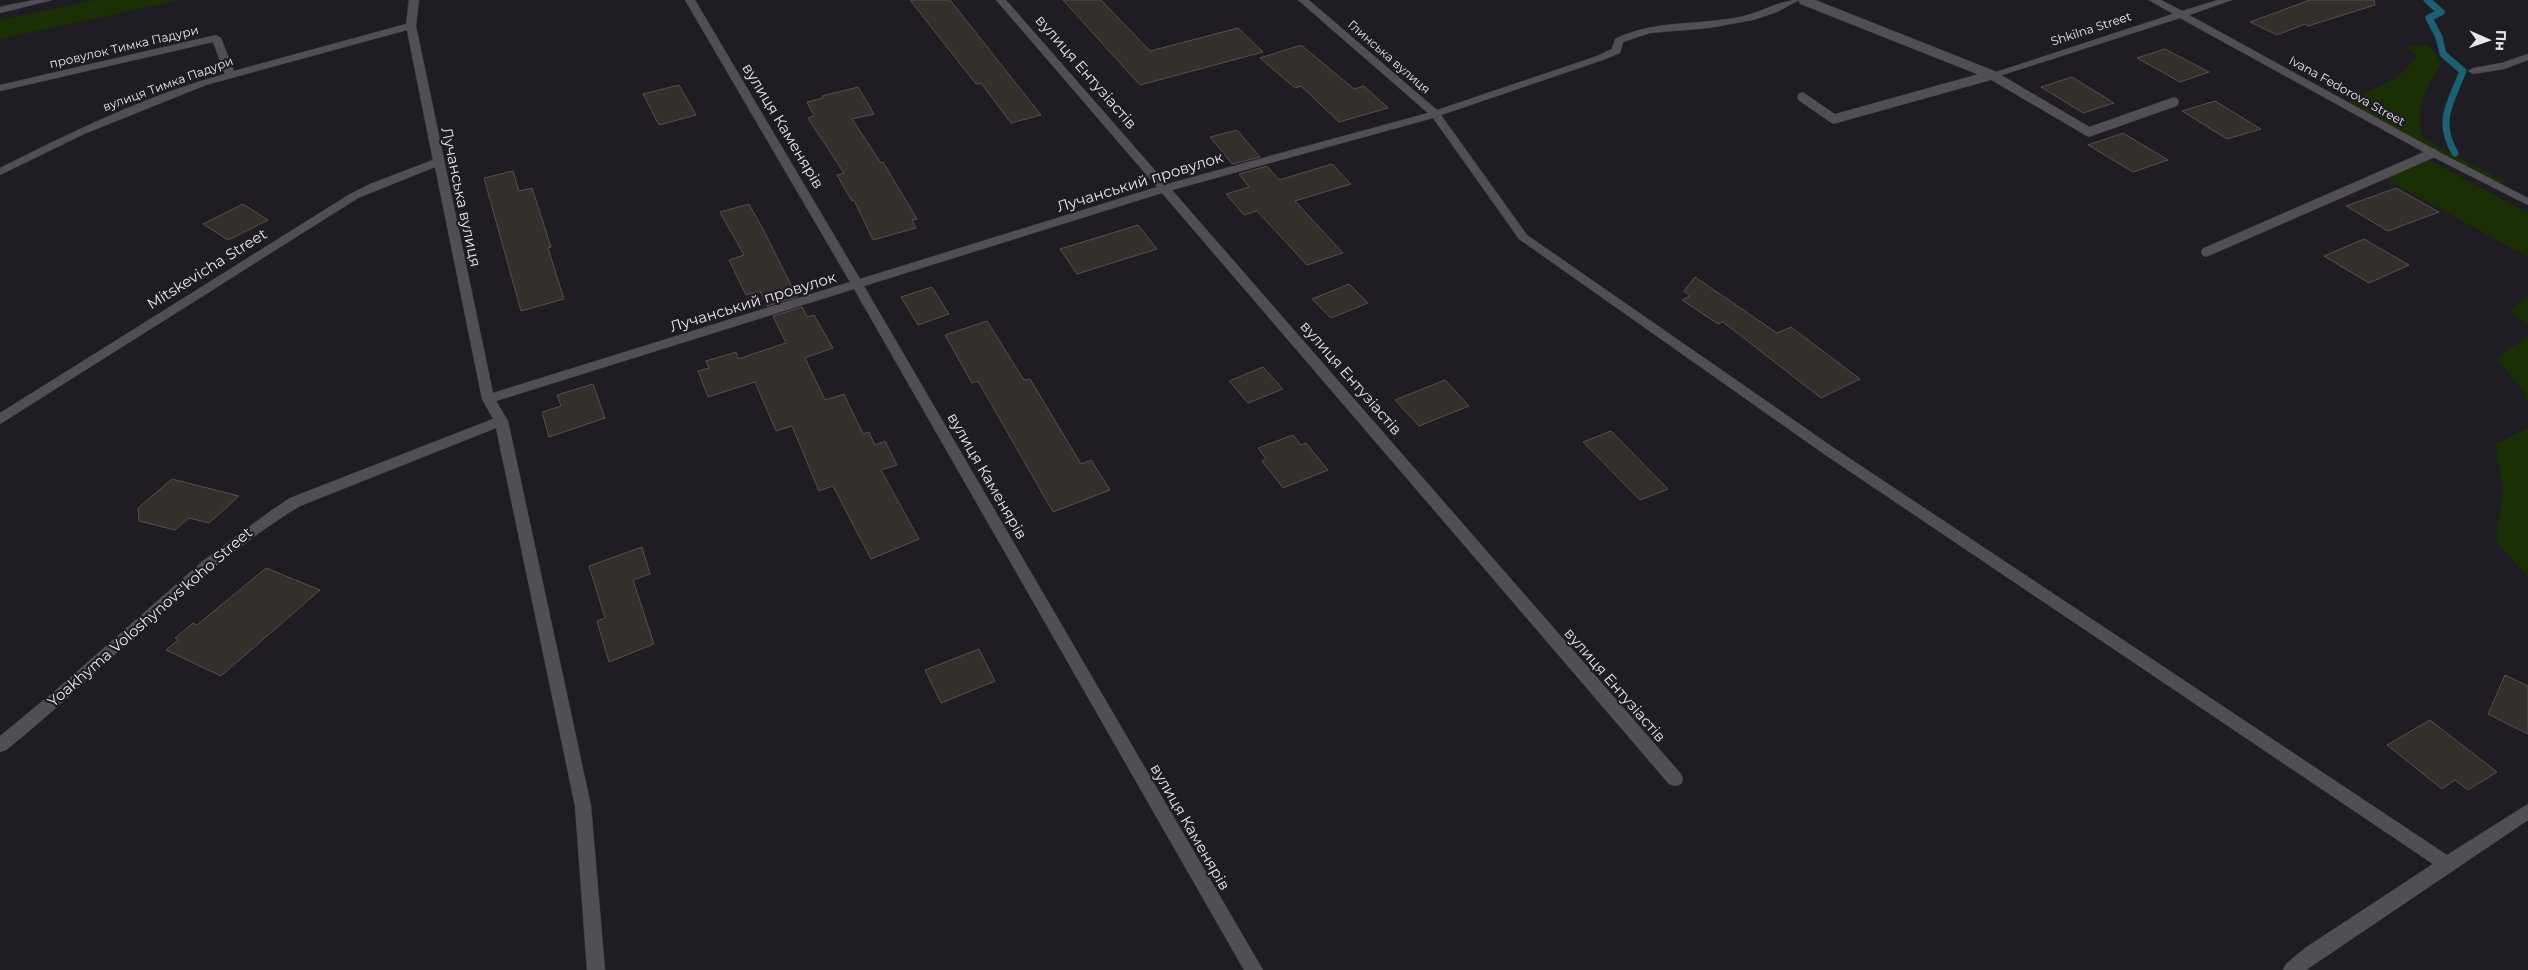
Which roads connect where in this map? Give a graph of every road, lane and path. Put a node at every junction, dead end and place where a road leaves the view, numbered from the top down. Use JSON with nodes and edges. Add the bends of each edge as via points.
{"nodes":[{"id":1,"x":47,"y":0,"type":"edge"},
{"id":2,"x":414,"y":0,"type":"edge"},
{"id":3,"x":690,"y":0,"type":"edge"},
{"id":4,"x":1001,"y":0,"type":"edge"},
{"id":5,"x":1303,"y":0,"type":"edge"},
{"id":6,"x":1794,"y":0,"type":"edge"},
{"id":7,"x":1803,"y":0,"type":"edge"},
{"id":8,"x":2154,"y":0,"type":"edge"},
{"id":9,"x":2227,"y":0,"type":"edge"},
{"id":10,"x":0,"y":10,"type":"edge"},
{"id":11,"x":2180,"y":14,"type":"junction"},
{"id":12,"x":411,"y":26,"type":"junction"},
{"id":13,"x":2528,"y":57,"type":"edge"},
{"id":14,"x":2473,"y":72,"type":"dead end"},
{"id":15,"x":230,"y":74,"type":"junction"},
{"id":16,"x":1992,"y":75,"type":"junction"},
{"id":17,"x":0,"y":88,"type":"edge"},
{"id":18,"x":1802,"y":97,"type":"dead end"},
{"id":19,"x":2174,"y":102,"type":"dead end"},
{"id":20,"x":1435,"y":114,"type":"junction"},
{"id":21,"x":2433,"y":153,"type":"junction"},
{"id":22,"x":438,"y":162,"type":"junction"},
{"id":23,"x":0,"y":172,"type":"edge"},
{"id":24,"x":1166,"y":188,"type":"junction"},
{"id":25,"x":2528,"y":202,"type":"edge"},
{"id":26,"x":2206,"y":252,"type":"dead end"},
{"id":27,"x":858,"y":285,"type":"junction"},
{"id":28,"x":488,"y":399,"type":"junction"},
{"id":29,"x":0,"y":419,"type":"edge"},
{"id":30,"x":501,"y":421,"type":"junction"},
{"id":31,"x":0,"y":745,"type":"edge"},
{"id":32,"x":1675,"y":779,"type":"dead end"},
{"id":33,"x":2528,"y":811,"type":"edge"},
{"id":34,"x":2447,"y":864,"type":"junction"},
{"id":35,"x":596,"y":970,"type":"edge"},
{"id":36,"x":1254,"y":970,"type":"edge"},
{"id":37,"x":2292,"y":970,"type":"edge"}],
"edges":[{"from":1,"to":10,"type":"street"},
{"from":2,"to":12,"type":"street","name":"Лучанська вулиця"},
{"from":3,"to":27,"type":"street","name":"вулиця Каменярів"},
{"from":4,"to":24,"type":"street","name":"вулиця Ентузіастів"},
{"from":5,"to":20,"type":"street","name":"Глинська вулиця"},
{"from":6,"to":20,"type":"street","name":"Лучанський провулок","via":[[1755,17],[1631,34],[1618,41],[1617,52]]},
{"from":7,"to":16,"type":"lane"},
{"from":8,"to":11,"type":"street","name":"Ivana Fedorova Street"},
{"from":9,"to":11,"type":"street","name":"Shkilna Street"},
{"from":11,"to":16,"type":"street","name":"Shkilna Street"},
{"from":11,"to":21,"type":"street","name":"Ivana Fedorova Street"},
{"from":12,"to":15,"type":"street","name":"вулиця Тимка Падури"},
{"from":12,"to":22,"type":"street","name":"Лучанська вулиця"},
{"from":13,"to":14,"type":"street"},
{"from":15,"to":17,"type":"street","name":"провулок Тимка Падури","via":[[216,38]]},
{"from":15,"to":23,"type":"street","name":"вулиця Тимка Падури","via":[[116,116]]},
{"from":16,"to":18,"type":"lane","via":[[1834,119]]},
{"from":16,"to":19,"type":"lane","via":[[2089,132]]},
{"from":20,"to":24,"type":"street","name":"Лучанський провулок"},
{"from":20,"to":34,"type":"street","name":"Глинська вулиця","via":[[1523,237],[1837,456]]},
{"from":21,"to":25,"type":"street","name":"Ivana Fedorova Street"},
{"from":21,"to":26,"type":"lane"},
{"from":22,"to":28,"type":"street","name":"Лучанська вулиця"},
{"from":22,"to":29,"type":"street","name":"Mitskevicha Street","via":[[354,196]]},
{"from":24,"to":27,"type":"street","name":"Лучанський провулок"},
{"from":24,"to":32,"type":"street","name":"вулиця Ентузіастів"},
{"from":27,"to":28,"type":"street","name":"Лучанський провулок"},
{"from":27,"to":36,"type":"street","name":"вулиця Каменярів"},
{"from":28,"to":30,"type":"street","name":"Лучанська вулиця"},
{"from":30,"to":31,"type":"street","name":"Yoakhyma Voloshynovs'koho Street","via":[[296,502],[268,518],[206,566],[66,691]]},
{"from":30,"to":35,"type":"street","name":"Лучанська вулиця","via":[[583,806]]},
{"from":33,"to":34,"type":"street"},
{"from":34,"to":37,"type":"street"}]}
